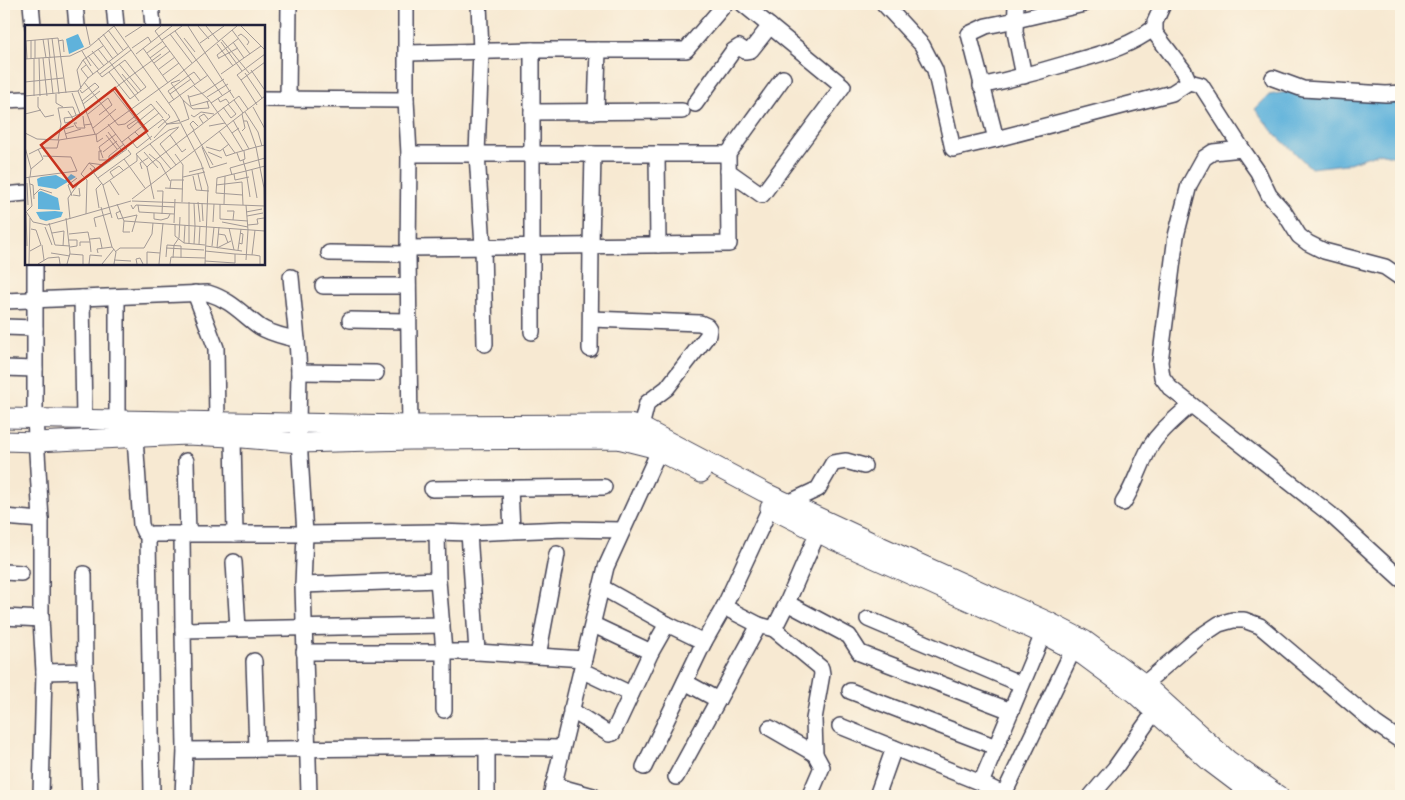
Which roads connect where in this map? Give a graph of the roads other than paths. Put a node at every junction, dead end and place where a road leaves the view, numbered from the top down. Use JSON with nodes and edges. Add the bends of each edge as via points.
{"nodes":[{"id":1,"x":31,"y":4,"type":"edge"},
{"id":2,"x":76,"y":4,"type":"edge"},
{"id":3,"x":114,"y":4,"type":"edge"},
{"id":4,"x":151,"y":4,"type":"edge"},
{"id":5,"x":288,"y":4,"type":"edge"},
{"id":6,"x":406,"y":4,"type":"edge"},
{"id":7,"x":479,"y":4,"type":"edge"},
{"id":8,"x":725,"y":4,"type":"edge"},
{"id":9,"x":743,"y":4,"type":"edge"},
{"id":10,"x":884,"y":4,"type":"edge"},
{"id":11,"x":1016,"y":4,"type":"edge"},
{"id":12,"x":1084,"y":4,"type":"edge"},
{"id":13,"x":1163,"y":4,"type":"edge"},
{"id":14,"x":1016,"y":20,"type":"junction"},
{"id":15,"x":33,"y":25,"type":"edge"},
{"id":16,"x":77,"y":25,"type":"edge"},
{"id":17,"x":116,"y":25,"type":"edge"},
{"id":18,"x":153,"y":25,"type":"edge"},
{"id":19,"x":770,"y":26,"type":"junction"},
{"id":20,"x":1154,"y":28,"type":"junction"},
{"id":21,"x":532,"y":50,"type":"junction"},
{"id":22,"x":598,"y":50,"type":"junction"},
{"id":23,"x":481,"y":51,"type":"junction"},
{"id":24,"x":407,"y":53,"type":"junction"},
{"id":25,"x":1024,"y":76,"type":"junction"},
{"id":26,"x":783,"y":78,"type":"dead end"},
{"id":27,"x":1273,"y":78,"type":"dead end"},
{"id":28,"x":1189,"y":82,"type":"junction"},
{"id":29,"x":982,"y":86,"type":"junction"},
{"id":30,"x":1401,"y":93,"type":"edge"},
{"id":31,"x":25,"y":98,"type":"edge"},
{"id":32,"x":265,"y":99,"type":"edge"},
{"id":33,"x":288,"y":99,"type":"junction"},
{"id":34,"x":4,"y":100,"type":"edge"},
{"id":35,"x":406,"y":100,"type":"junction"},
{"id":36,"x":532,"y":112,"type":"junction"},
{"id":37,"x":596,"y":112,"type":"junction"},
{"id":38,"x":996,"y":139,"type":"junction"},
{"id":39,"x":1242,"y":149,"type":"junction"},
{"id":40,"x":409,"y":154,"type":"junction"},
{"id":41,"x":477,"y":154,"type":"junction"},
{"id":42,"x":532,"y":154,"type":"junction"},
{"id":43,"x":594,"y":154,"type":"junction"},
{"id":44,"x":657,"y":154,"type":"junction"},
{"id":45,"x":728,"y":154,"type":"junction"},
{"id":46,"x":728,"y":171,"type":"junction"},
{"id":47,"x":25,"y":193,"type":"edge"},
{"id":48,"x":4,"y":195,"type":"edge"},
{"id":49,"x":658,"y":245,"type":"junction"},
{"id":50,"x":483,"y":246,"type":"junction"},
{"id":51,"x":532,"y":246,"type":"junction"},
{"id":52,"x":590,"y":246,"type":"junction"},
{"id":53,"x":408,"y":251,"type":"junction"},
{"id":54,"x":329,"y":253,"type":"dead end"},
{"id":55,"x":35,"y":265,"type":"edge"},
{"id":56,"x":292,"y":277,"type":"dead end"},
{"id":57,"x":1401,"y":278,"type":"edge"},
{"id":58,"x":323,"y":286,"type":"dead end"},
{"id":59,"x":408,"y":286,"type":"junction"},
{"id":60,"x":195,"y":293,"type":"junction"},
{"id":61,"x":118,"y":297,"type":"junction"},
{"id":62,"x":82,"y":298,"type":"junction"},
{"id":63,"x":34,"y":300,"type":"junction"},
{"id":64,"x":4,"y":301,"type":"edge"},
{"id":65,"x":591,"y":319,"type":"junction"},
{"id":66,"x":350,"y":320,"type":"dead end"},
{"id":67,"x":408,"y":321,"type":"junction"},
{"id":68,"x":4,"y":327,"type":"edge"},
{"id":69,"x":35,"y":328,"type":"junction"},
{"id":70,"x":532,"y":332,"type":"dead end"},
{"id":71,"x":297,"y":340,"type":"junction"},
{"id":72,"x":485,"y":344,"type":"dead end"},
{"id":73,"x":590,"y":349,"type":"dead end"},
{"id":74,"x":4,"y":368,"type":"edge"},
{"id":75,"x":35,"y":369,"type":"junction"},
{"id":76,"x":299,"y":372,"type":"junction"},
{"id":77,"x":376,"y":373,"type":"dead end"},
{"id":78,"x":1190,"y":405,"type":"junction"},
{"id":79,"x":4,"y":418,"type":"edge"},
{"id":80,"x":35,"y":419,"type":"junction"},
{"id":81,"x":84,"y":420,"type":"junction"},
{"id":82,"x":117,"y":420,"type":"junction"},
{"id":83,"x":217,"y":422,"type":"junction"},
{"id":84,"x":298,"y":424,"type":"junction"},
{"id":85,"x":641,"y":427,"type":"junction"},
{"id":86,"x":410,"y":432,"type":"junction"},
{"id":87,"x":135,"y":438,"type":"junction"},
{"id":88,"x":233,"y":438,"type":"junction"},
{"id":89,"x":4,"y":441,"type":"edge"},
{"id":90,"x":36,"y":442,"type":"junction"},
{"id":91,"x":299,"y":443,"type":"junction"},
{"id":92,"x":662,"y":445,"type":"junction"},
{"id":93,"x":186,"y":461,"type":"dead end"},
{"id":94,"x":864,"y":466,"type":"dead end"},
{"id":95,"x":510,"y":488,"type":"junction"},
{"id":96,"x":604,"y":488,"type":"dead end"},
{"id":97,"x":432,"y":489,"type":"dead end"},
{"id":98,"x":788,"y":503,"type":"junction"},
{"id":99,"x":1123,"y":503,"type":"dead end"},
{"id":100,"x":770,"y":508,"type":"junction"},
{"id":101,"x":4,"y":517,"type":"edge"},
{"id":102,"x":41,"y":520,"type":"junction"},
{"id":103,"x":622,"y":530,"type":"junction"},
{"id":104,"x":512,"y":531,"type":"junction"},
{"id":105,"x":437,"y":532,"type":"junction"},
{"id":106,"x":818,"y":532,"type":"junction"},
{"id":107,"x":469,"y":533,"type":"junction"},
{"id":108,"x":185,"y":534,"type":"junction"},
{"id":109,"x":235,"y":534,"type":"junction"},
{"id":110,"x":305,"y":534,"type":"junction"},
{"id":111,"x":150,"y":536,"type":"junction"},
{"id":112,"x":866,"y":547,"type":"junction"},
{"id":113,"x":557,"y":554,"type":"dead end"},
{"id":114,"x":234,"y":562,"type":"dead end"},
{"id":115,"x":4,"y":572,"type":"edge"},
{"id":116,"x":21,"y":573,"type":"dead end"},
{"id":117,"x":84,"y":574,"type":"dead end"},
{"id":118,"x":1401,"y":579,"type":"edge"},
{"id":119,"x":438,"y":580,"type":"junction"},
{"id":120,"x":303,"y":585,"type":"junction"},
{"id":121,"x":601,"y":587,"type":"junction"},
{"id":122,"x":787,"y":603,"type":"junction"},
{"id":123,"x":724,"y":607,"type":"junction"},
{"id":124,"x":4,"y":617,"type":"edge"},
{"id":125,"x":41,"y":619,"type":"junction"},
{"id":126,"x":868,"y":619,"type":"dead end"},
{"id":127,"x":666,"y":624,"type":"junction"},
{"id":128,"x":442,"y":625,"type":"junction"},
{"id":129,"x":759,"y":625,"type":"junction"},
{"id":130,"x":598,"y":626,"type":"dead end"},
{"id":131,"x":305,"y":627,"type":"junction"},
{"id":132,"x":238,"y":629,"type":"junction"},
{"id":133,"x":774,"y":629,"type":"junction"},
{"id":134,"x":183,"y":630,"type":"junction"},
{"id":135,"x":1044,"y":634,"type":"junction"},
{"id":136,"x":704,"y":642,"type":"junction"},
{"id":137,"x":1073,"y":650,"type":"junction"},
{"id":138,"x":304,"y":652,"type":"junction"},
{"id":139,"x":444,"y":652,"type":"junction"},
{"id":140,"x":477,"y":652,"type":"junction"},
{"id":141,"x":651,"y":652,"type":"junction"},
{"id":142,"x":538,"y":656,"type":"junction"},
{"id":143,"x":254,"y":661,"type":"dead end"},
{"id":144,"x":584,"y":665,"type":"junction"},
{"id":145,"x":85,"y":671,"type":"junction"},
{"id":146,"x":44,"y":672,"type":"junction"},
{"id":147,"x":685,"y":682,"type":"junction"},
{"id":148,"x":1021,"y":684,"type":"junction"},
{"id":149,"x":1139,"y":688,"type":"junction"},
{"id":150,"x":850,"y":691,"type":"dead end"},
{"id":151,"x":632,"y":694,"type":"junction"},
{"id":152,"x":718,"y":700,"type":"junction"},
{"id":153,"x":1159,"y":707,"type":"junction"},
{"id":154,"x":444,"y":710,"type":"dead end"},
{"id":155,"x":571,"y":710,"type":"junction"},
{"id":156,"x":1011,"y":711,"type":"junction"},
{"id":157,"x":840,"y":726,"type":"dead end"},
{"id":158,"x":770,"y":728,"type":"dead end"},
{"id":159,"x":1401,"y":741,"type":"edge"},
{"id":160,"x":487,"y":747,"type":"junction"},
{"id":161,"x":996,"y":747,"type":"junction"},
{"id":162,"x":307,"y":748,"type":"junction"},
{"id":163,"x":561,"y":748,"type":"junction"},
{"id":164,"x":894,"y":748,"type":"junction"},
{"id":165,"x":257,"y":749,"type":"junction"},
{"id":166,"x":185,"y":750,"type":"junction"},
{"id":167,"x":815,"y":754,"type":"junction"},
{"id":168,"x":644,"y":767,"type":"dead end"},
{"id":169,"x":676,"y":777,"type":"dead end"},
{"id":170,"x":980,"y":782,"type":"junction"},
{"id":171,"x":552,"y":791,"type":"edge"},
{"id":172,"x":41,"y":796,"type":"edge"},
{"id":173,"x":90,"y":796,"type":"edge"},
{"id":174,"x":152,"y":796,"type":"edge"},
{"id":175,"x":183,"y":796,"type":"edge"},
{"id":176,"x":309,"y":796,"type":"edge"},
{"id":177,"x":487,"y":796,"type":"edge"},
{"id":178,"x":593,"y":796,"type":"edge"},
{"id":179,"x":810,"y":796,"type":"edge"},
{"id":180,"x":878,"y":796,"type":"edge"},
{"id":181,"x":1091,"y":796,"type":"edge"},
{"id":182,"x":1255,"y":796,"type":"edge"},
{"id":183,"x":1279,"y":796,"type":"edge"}],
"edges":[{"from":1,"to":15,"type":"street"},
{"from":2,"to":16,"type":"street"},
{"from":3,"to":17,"type":"street"},
{"from":4,"to":18,"type":"street"},
{"from":5,"to":33,"type":"street"},
{"from":6,"to":24,"type":"street"},
{"from":7,"to":23,"type":"street"},
{"from":8,"to":22,"type":"street","via":[[686,50]]},
{"from":9,"to":19,"type":"street"},
{"from":10,"to":38,"type":"street","via":[[922,45],[935,70],[952,149]]},
{"from":11,"to":14,"type":"street"},
{"from":12,"to":14,"type":"street"},
{"from":13,"to":20,"type":"street"},
{"from":14,"to":25,"type":"street","via":[[1015,32]]},
{"from":14,"to":29,"type":"street","via":[[986,26],[969,34]]},
{"from":19,"to":37,"type":"street","via":[[751,50],[739,47],[733,51],[688,107]]},
{"from":19,"to":46,"type":"street","via":[[843,86],[762,196]]},
{"from":20,"to":25,"type":"street","via":[[1121,48]]},
{"from":20,"to":28,"type":"street","via":[[1154,33]]},
{"from":21,"to":22,"type":"street"},
{"from":21,"to":23,"type":"street"},
{"from":21,"to":36,"type":"street"},
{"from":22,"to":37,"type":"street"},
{"from":23,"to":24,"type":"street"},
{"from":23,"to":41,"type":"street"},
{"from":24,"to":35,"type":"street"},
{"from":25,"to":29,"type":"street"},
{"from":26,"to":45,"type":"street"},
{"from":27,"to":30,"type":"street","via":[[1302,89]]},
{"from":28,"to":38,"type":"street","via":[[1172,93]]},
{"from":28,"to":39,"type":"street","via":[[1201,85]]},
{"from":29,"to":38,"type":"street"},
{"from":31,"to":34,"type":"street"},
{"from":32,"to":33,"type":"street"},
{"from":33,"to":35,"type":"street"},
{"from":35,"to":40,"type":"street"},
{"from":36,"to":37,"type":"street"},
{"from":36,"to":42,"type":"street"},
{"from":39,"to":57,"type":"street","via":[[1269,195],[1299,236],[1324,250],[1385,267]]},
{"from":39,"to":78,"type":"street","via":[[1213,152],[1204,158],[1189,185],[1176,236],[1160,362],[1162,377]]},
{"from":40,"to":41,"type":"street"},
{"from":40,"to":53,"type":"street"},
{"from":41,"to":42,"type":"street"},
{"from":41,"to":50,"type":"street"},
{"from":42,"to":43,"type":"street"},
{"from":42,"to":51,"type":"street"},
{"from":43,"to":44,"type":"street"},
{"from":43,"to":52,"type":"street"},
{"from":44,"to":45,"type":"street"},
{"from":44,"to":49,"type":"street"},
{"from":45,"to":46,"type":"street"},
{"from":46,"to":49,"type":"street","via":[[729,244]]},
{"from":47,"to":48,"type":"street"},
{"from":49,"to":52,"type":"street"},
{"from":50,"to":51,"type":"street"},
{"from":50,"to":53,"type":"street"},
{"from":50,"to":72,"type":"street"},
{"from":51,"to":52,"type":"street"},
{"from":51,"to":70,"type":"street"},
{"from":52,"to":65,"type":"street"},
{"from":53,"to":54,"type":"street"},
{"from":53,"to":59,"type":"street"},
{"from":55,"to":63,"type":"street"},
{"from":56,"to":71,"type":"street"},
{"from":58,"to":59,"type":"street"},
{"from":59,"to":67,"type":"street"},
{"from":60,"to":61,"type":"street"},
{"from":60,"to":71,"type":"street","via":[[219,296],[260,327]]},
{"from":60,"to":83,"type":"street","via":[[216,348]]},
{"from":61,"to":62,"type":"street"},
{"from":61,"to":82,"type":"street"},
{"from":62,"to":63,"type":"street"},
{"from":62,"to":81,"type":"street"},
{"from":63,"to":64,"type":"street"},
{"from":63,"to":69,"type":"street"},
{"from":65,"to":73,"type":"street"},
{"from":65,"to":85,"type":"street","via":[[700,323],[708,326],[708,335],[667,388],[646,403]]},
{"from":66,"to":67,"type":"street"},
{"from":67,"to":86,"type":"street"},
{"from":68,"to":69,"type":"street"},
{"from":69,"to":75,"type":"street"},
{"from":71,"to":76,"type":"street"},
{"from":74,"to":75,"type":"street"},
{"from":75,"to":80,"type":"street"},
{"from":76,"to":77,"type":"street"},
{"from":76,"to":84,"type":"street"},
{"from":78,"to":99,"type":"street","via":[[1155,440]]},
{"from":78,"to":118,"type":"street","via":[[1330,514]]},
{"from":79,"to":80,"type":"street"},
{"from":80,"to":81,"type":"street"},
{"from":80,"to":90,"type":"street"},
{"from":81,"to":82,"type":"street"},
{"from":82,"to":83,"type":"street"},
{"from":83,"to":84,"type":"street"},
{"from":84,"to":86,"type":"street"},
{"from":84,"to":91,"type":"street"},
{"from":85,"to":86,"type":"street","via":[[629,424]]},
{"from":85,"to":92,"type":"street"},
{"from":86,"to":91,"type":"street"},
{"from":86,"to":92,"type":"street","via":[[618,439]]},
{"from":87,"to":88,"type":"street","via":[[187,435]]},
{"from":87,"to":90,"type":"street"},
{"from":87,"to":111,"type":"street","via":[[141,525]]},
{"from":88,"to":91,"type":"street"},
{"from":88,"to":109,"type":"street"},
{"from":89,"to":90,"type":"street"},
{"from":90,"to":102,"type":"street"},
{"from":91,"to":110,"type":"street"},
{"from":92,"to":98,"type":"street"},
{"from":92,"to":100,"type":"street"},
{"from":92,"to":103,"type":"street"},
{"from":93,"to":108,"type":"street"},
{"from":94,"to":98,"type":"street","via":[[846,461],[833,463],[818,488]]},
{"from":95,"to":96,"type":"street"},
{"from":95,"to":97,"type":"street"},
{"from":95,"to":104,"type":"street"},
{"from":98,"to":112,"type":"street"},
{"from":100,"to":106,"type":"street"},
{"from":100,"to":123,"type":"street"},
{"from":101,"to":102,"type":"street"},
{"from":102,"to":125,"type":"street"},
{"from":103,"to":104,"type":"street"},
{"from":103,"to":121,"type":"street","via":[[606,566]]},
{"from":104,"to":107,"type":"street"},
{"from":105,"to":107,"type":"street"},
{"from":105,"to":110,"type":"street"},
{"from":105,"to":119,"type":"street"},
{"from":106,"to":112,"type":"street"},
{"from":106,"to":122,"type":"street"},
{"from":107,"to":140,"type":"street"},
{"from":108,"to":109,"type":"street"},
{"from":108,"to":111,"type":"street"},
{"from":108,"to":134,"type":"street"},
{"from":109,"to":110,"type":"street"},
{"from":110,"to":120,"type":"street"},
{"from":111,"to":174,"type":"street"},
{"from":112,"to":135,"type":"street"},
{"from":112,"to":149,"type":"street","via":[[1075,635]]},
{"from":113,"to":142,"type":"street"},
{"from":114,"to":132,"type":"street"},
{"from":115,"to":116,"type":"street"},
{"from":117,"to":145,"type":"street"},
{"from":119,"to":120,"type":"street"},
{"from":119,"to":128,"type":"street"},
{"from":120,"to":131,"type":"street"},
{"from":121,"to":127,"type":"street"},
{"from":121,"to":144,"type":"street"},
{"from":122,"to":133,"type":"street"},
{"from":122,"to":156,"type":"street","via":[[848,636],[860,653]]},
{"from":123,"to":129,"type":"street"},
{"from":123,"to":136,"type":"street"},
{"from":124,"to":125,"type":"street"},
{"from":125,"to":146,"type":"street"},
{"from":126,"to":148,"type":"street"},
{"from":127,"to":136,"type":"street"},
{"from":127,"to":141,"type":"street"},
{"from":128,"to":131,"type":"street"},
{"from":128,"to":139,"type":"street"},
{"from":129,"to":133,"type":"street"},
{"from":129,"to":152,"type":"street"},
{"from":130,"to":141,"type":"street"},
{"from":131,"to":132,"type":"street"},
{"from":131,"to":138,"type":"street"},
{"from":132,"to":134,"type":"street"},
{"from":133,"to":167,"type":"street","via":[[821,668],[814,719]]},
{"from":134,"to":166,"type":"street"},
{"from":135,"to":137,"type":"street"},
{"from":135,"to":148,"type":"street"},
{"from":136,"to":147,"type":"street"},
{"from":137,"to":149,"type":"street"},
{"from":137,"to":170,"type":"street","via":[[1005,792],[1000,793]]},
{"from":138,"to":139,"type":"street"},
{"from":138,"to":162,"type":"street"},
{"from":139,"to":140,"type":"street"},
{"from":139,"to":154,"type":"street"},
{"from":140,"to":142,"type":"street"},
{"from":141,"to":151,"type":"street"},
{"from":142,"to":144,"type":"street"},
{"from":143,"to":165,"type":"street"},
{"from":144,"to":151,"type":"street"},
{"from":144,"to":155,"type":"street"},
{"from":145,"to":146,"type":"street"},
{"from":145,"to":173,"type":"street"},
{"from":146,"to":172,"type":"street"},
{"from":147,"to":152,"type":"street"},
{"from":147,"to":168,"type":"street"},
{"from":148,"to":156,"type":"street"},
{"from":149,"to":153,"type":"street"},
{"from":149,"to":159,"type":"street","via":[[1219,624],[1244,620],[1260,626],[1376,724]]},
{"from":150,"to":161,"type":"street"},
{"from":151,"to":155,"type":"street","via":[[611,734]]},
{"from":152,"to":169,"type":"street"},
{"from":153,"to":181,"type":"street"},
{"from":153,"to":182,"type":"street","via":[[1210,762]]},
{"from":153,"to":183,"type":"street"},
{"from":155,"to":163,"type":"street"},
{"from":156,"to":161,"type":"street"},
{"from":157,"to":164,"type":"street"},
{"from":158,"to":167,"type":"street"},
{"from":160,"to":162,"type":"street"},
{"from":160,"to":163,"type":"street"},
{"from":160,"to":177,"type":"street"},
{"from":161,"to":170,"type":"street"},
{"from":162,"to":165,"type":"street"},
{"from":162,"to":176,"type":"street"},
{"from":163,"to":171,"type":"street"},
{"from":164,"to":170,"type":"street"},
{"from":164,"to":180,"type":"street"},
{"from":165,"to":166,"type":"street"},
{"from":166,"to":175,"type":"street"},
{"from":167,"to":179,"type":"street","via":[[822,767]]},
{"from":171,"to":178,"type":"street"}]}
